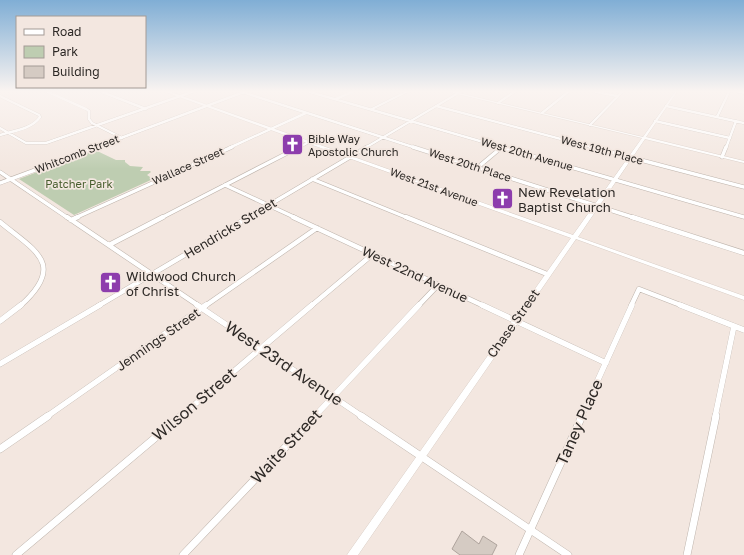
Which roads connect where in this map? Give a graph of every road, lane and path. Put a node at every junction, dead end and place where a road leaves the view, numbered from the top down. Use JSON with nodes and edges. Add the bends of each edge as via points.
{"nodes":[{"id":1,"x":90,"y":118,"type":"edge"},
{"id":2,"x":120,"y":118,"type":"edge"},
{"id":3,"x":175,"y":118,"type":"edge"},
{"id":4,"x":240,"y":118,"type":"edge"},
{"id":5,"x":295,"y":118,"type":"edge"},
{"id":6,"x":321,"y":118,"type":"edge"},
{"id":7,"x":401,"y":118,"type":"edge"},
{"id":8,"x":416,"y":118,"type":"edge"},
{"id":9,"x":481,"y":118,"type":"edge"},
{"id":10,"x":562,"y":118,"type":"edge"},
{"id":11,"x":597,"y":118,"type":"edge"},
{"id":12,"x":657,"y":118,"type":"edge"},
{"id":13,"x":721,"y":118,"type":"edge"},
{"id":14,"x":39,"y":120,"type":"joint"},
{"id":15,"x":44,"y":120,"type":"dead end"},
{"id":16,"x":411,"y":121,"type":"junction"},
{"id":17,"x":655,"y":121,"type":"junction"},
{"id":18,"x":736,"y":121,"type":"junction"},
{"id":19,"x":744,"y":123,"type":"edge"},
{"id":20,"x":590,"y":125,"type":"junction"},
{"id":21,"x":97,"y":126,"type":"junction"},
{"id":22,"x":0,"y":128,"type":"edge"},
{"id":23,"x":271,"y":129,"type":"junction"},
{"id":24,"x":7,"y":132,"type":"junction"},
{"id":25,"x":0,"y":135,"type":"edge"},
{"id":26,"x":122,"y":138,"type":"junction"},
{"id":27,"x":382,"y":138,"type":"junction"},
{"id":28,"x":643,"y":138,"type":"junction"},
{"id":29,"x":730,"y":138,"type":"junction"},
{"id":30,"x":309,"y":142,"type":"junction"},
{"id":31,"x":502,"y":147,"type":"junction"},
{"id":32,"x":350,"y":157,"type":"junction"},
{"id":33,"x":630,"y":157,"type":"junction"},
{"id":34,"x":722,"y":157,"type":"junction"},
{"id":35,"x":744,"y":162,"type":"edge"},
{"id":36,"x":477,"y":168,"type":"junction"},
{"id":37,"x":0,"y":172,"type":"edge"},
{"id":38,"x":10,"y":179,"type":"junction"},
{"id":39,"x":312,"y":179,"type":"junction"},
{"id":40,"x":614,"y":179,"type":"junction"},
{"id":41,"x":0,"y":183,"type":"edge"},
{"id":42,"x":225,"y":185,"type":"junction"},
{"id":43,"x":744,"y":188,"type":"edge"},
{"id":44,"x":268,"y":205,"type":"junction"},
{"id":45,"x":596,"y":205,"type":"junction"},
{"id":46,"x":744,"y":218,"type":"edge"},
{"id":47,"x":71,"y":220,"type":"junction"},
{"id":48,"x":0,"y":222,"type":"edge"},
{"id":49,"x":317,"y":228,"type":"junction"},
{"id":50,"x":574,"y":237,"type":"junction"},
{"id":51,"x":109,"y":245,"type":"junction"},
{"id":52,"x":744,"y":253,"type":"edge"},
{"id":53,"x":373,"y":254,"type":"junction"},
{"id":54,"x":152,"y":274,"type":"junction"},
{"id":55,"x":547,"y":274,"type":"junction"},
{"id":56,"x":438,"y":285,"type":"junction"},
{"id":57,"x":744,"y":298,"type":"edge"},
{"id":58,"x":202,"y":308,"type":"junction"},
{"id":59,"x":515,"y":320,"type":"junction"},
{"id":60,"x":0,"y":321,"type":"edge"},
{"id":61,"x":734,"y":326,"type":"junction"},
{"id":62,"x":744,"y":330,"type":"edge"},
{"id":63,"x":262,"y":348,"type":"junction"},
{"id":64,"x":606,"y":363,"type":"junction"},
{"id":65,"x":0,"y":364,"type":"edge"},
{"id":66,"x":333,"y":396,"type":"junction"},
{"id":67,"x":0,"y":449,"type":"edge"},
{"id":68,"x":421,"y":455,"type":"junction"},
{"id":69,"x":530,"y":529,"type":"junction"},
{"id":70,"x":16,"y":555,"type":"edge"},
{"id":71,"x":183,"y":555,"type":"edge"},
{"id":72,"x":352,"y":555,"type":"edge"},
{"id":73,"x":519,"y":555,"type":"edge"},
{"id":74,"x":568,"y":555,"type":"edge"},
{"id":75,"x":687,"y":555,"type":"edge"}],
"edges":[{"from":1,"to":21,"type":"street"},
{"from":2,"to":21,"type":"street"},
{"from":3,"to":26,"type":"street","name":"Whitcomb Street"},
{"from":4,"to":23,"type":"street","name":"West 21st Avenue"},
{"from":5,"to":23,"type":"street","name":"Wallace Street"},
{"from":6,"to":27,"type":"street","name":"West 20th Place"},
{"from":7,"to":16,"type":"street","name":"West 20th Avenue"},
{"from":8,"to":16,"type":"street","name":"Hendricks Street"},
{"from":9,"to":33,"type":"street","name":"West 19th Place"},
{"from":10,"to":20,"type":"street"},
{"from":11,"to":20,"type":"street"},
{"from":12,"to":17,"type":"street","name":"Chase Street"},
{"from":13,"to":18,"type":"street"},
{"from":14,"to":15,"type":"street"},
{"from":14,"to":24,"type":"street"},
{"from":16,"to":27,"type":"street","name":"Hendricks Street"},
{"from":16,"to":31,"type":"street","name":"West 20th Avenue"},
{"from":17,"to":28,"type":"street","name":"Chase Street"},
{"from":17,"to":29,"type":"street"},
{"from":18,"to":19,"type":"street"},
{"from":18,"to":29,"type":"street"},
{"from":20,"to":28,"type":"street"},
{"from":21,"to":24,"type":"street","via":[[38,144],[26,143]]},
{"from":21,"to":26,"type":"street"},
{"from":22,"to":24,"type":"street"},
{"from":23,"to":30,"type":"street","name":"West 21st Avenue"},
{"from":23,"to":47,"type":"street","name":"Wallace Street"},
{"from":24,"to":25,"type":"street"},
{"from":26,"to":38,"type":"street","name":"Whitcomb Street"},
{"from":27,"to":32,"type":"street","name":"Hendricks Street"},
{"from":27,"to":36,"type":"street","name":"West 20th Place"},
{"from":28,"to":33,"type":"street","name":"Chase Street"},
{"from":28,"to":34,"type":"street"},
{"from":29,"to":34,"type":"street"},
{"from":30,"to":32,"type":"street","name":"West 21st Avenue"},
{"from":30,"to":42,"type":"street"},
{"from":31,"to":36,"type":"street"},
{"from":31,"to":40,"type":"street","name":"West 20th Avenue"},
{"from":32,"to":39,"type":"street","name":"Hendricks Street"},
{"from":32,"to":50,"type":"street","name":"West 21st Avenue"},
{"from":33,"to":40,"type":"street","name":"Chase Street"},
{"from":33,"to":43,"type":"street","name":"West 19th Place"},
{"from":34,"to":35,"type":"street"},
{"from":36,"to":45,"type":"street","name":"West 20th Place"},
{"from":37,"to":38,"type":"street","name":"West 23rd Avenue"},
{"from":38,"to":41,"type":"street","name":"Whitcomb Street"},
{"from":38,"to":47,"type":"street","name":"West 23rd Avenue"},
{"from":39,"to":44,"type":"street","name":"Hendricks Street"},
{"from":39,"to":55,"type":"street"},
{"from":40,"to":45,"type":"street","name":"Chase Street"},
{"from":40,"to":46,"type":"street","name":"West 20th Avenue"},
{"from":42,"to":44,"type":"street","name":"West 22nd Avenue"},
{"from":42,"to":51,"type":"street"},
{"from":44,"to":49,"type":"street","name":"West 22nd Avenue"},
{"from":44,"to":54,"type":"street","name":"Hendricks Street"},
{"from":45,"to":50,"type":"street","name":"Chase Street"},
{"from":45,"to":52,"type":"street","name":"West 20th Place"},
{"from":47,"to":51,"type":"street","name":"West 23rd Avenue"},
{"from":48,"to":60,"type":"street","via":[[41,256],[44,266],[42,279],[36,290]]},
{"from":49,"to":53,"type":"street","name":"West 22nd Avenue"},
{"from":49,"to":58,"type":"street","name":"Jennings Street"},
{"from":50,"to":55,"type":"street","name":"Chase Street"},
{"from":50,"to":57,"type":"street","name":"West 21st Avenue"},
{"from":51,"to":54,"type":"street","name":"West 23rd Avenue"},
{"from":53,"to":56,"type":"street","name":"West 22nd Avenue"},
{"from":53,"to":63,"type":"street","name":"Wilson Street"},
{"from":54,"to":58,"type":"street","name":"West 23rd Avenue"},
{"from":54,"to":65,"type":"street","name":"Hendricks Street"},
{"from":55,"to":59,"type":"street","name":"Chase Street"},
{"from":56,"to":59,"type":"street","name":"West 22nd Avenue"},
{"from":56,"to":66,"type":"street","name":"Waite Street"},
{"from":58,"to":63,"type":"street","name":"West 23rd Avenue"},
{"from":58,"to":67,"type":"street","name":"Jennings Street"},
{"from":59,"to":64,"type":"street","name":"West 22nd Avenue"},
{"from":59,"to":68,"type":"street","name":"Chase Street"},
{"from":61,"to":62,"type":"street"},
{"from":61,"to":64,"type":"street","name":"Taney Place","via":[[639,289]]},
{"from":61,"to":75,"type":"street"},
{"from":63,"to":66,"type":"street","name":"West 23rd Avenue"},
{"from":63,"to":70,"type":"street","name":"Wilson Street"},
{"from":64,"to":69,"type":"street","name":"Taney Place"},
{"from":66,"to":68,"type":"street","name":"West 23rd Avenue"},
{"from":66,"to":71,"type":"street","name":"Waite Street"},
{"from":68,"to":69,"type":"street","name":"West 23rd Avenue"},
{"from":68,"to":72,"type":"street","name":"Chase Street"},
{"from":69,"to":73,"type":"street","name":"Taney Place"},
{"from":69,"to":74,"type":"street","name":"West 23rd Avenue"}]}
